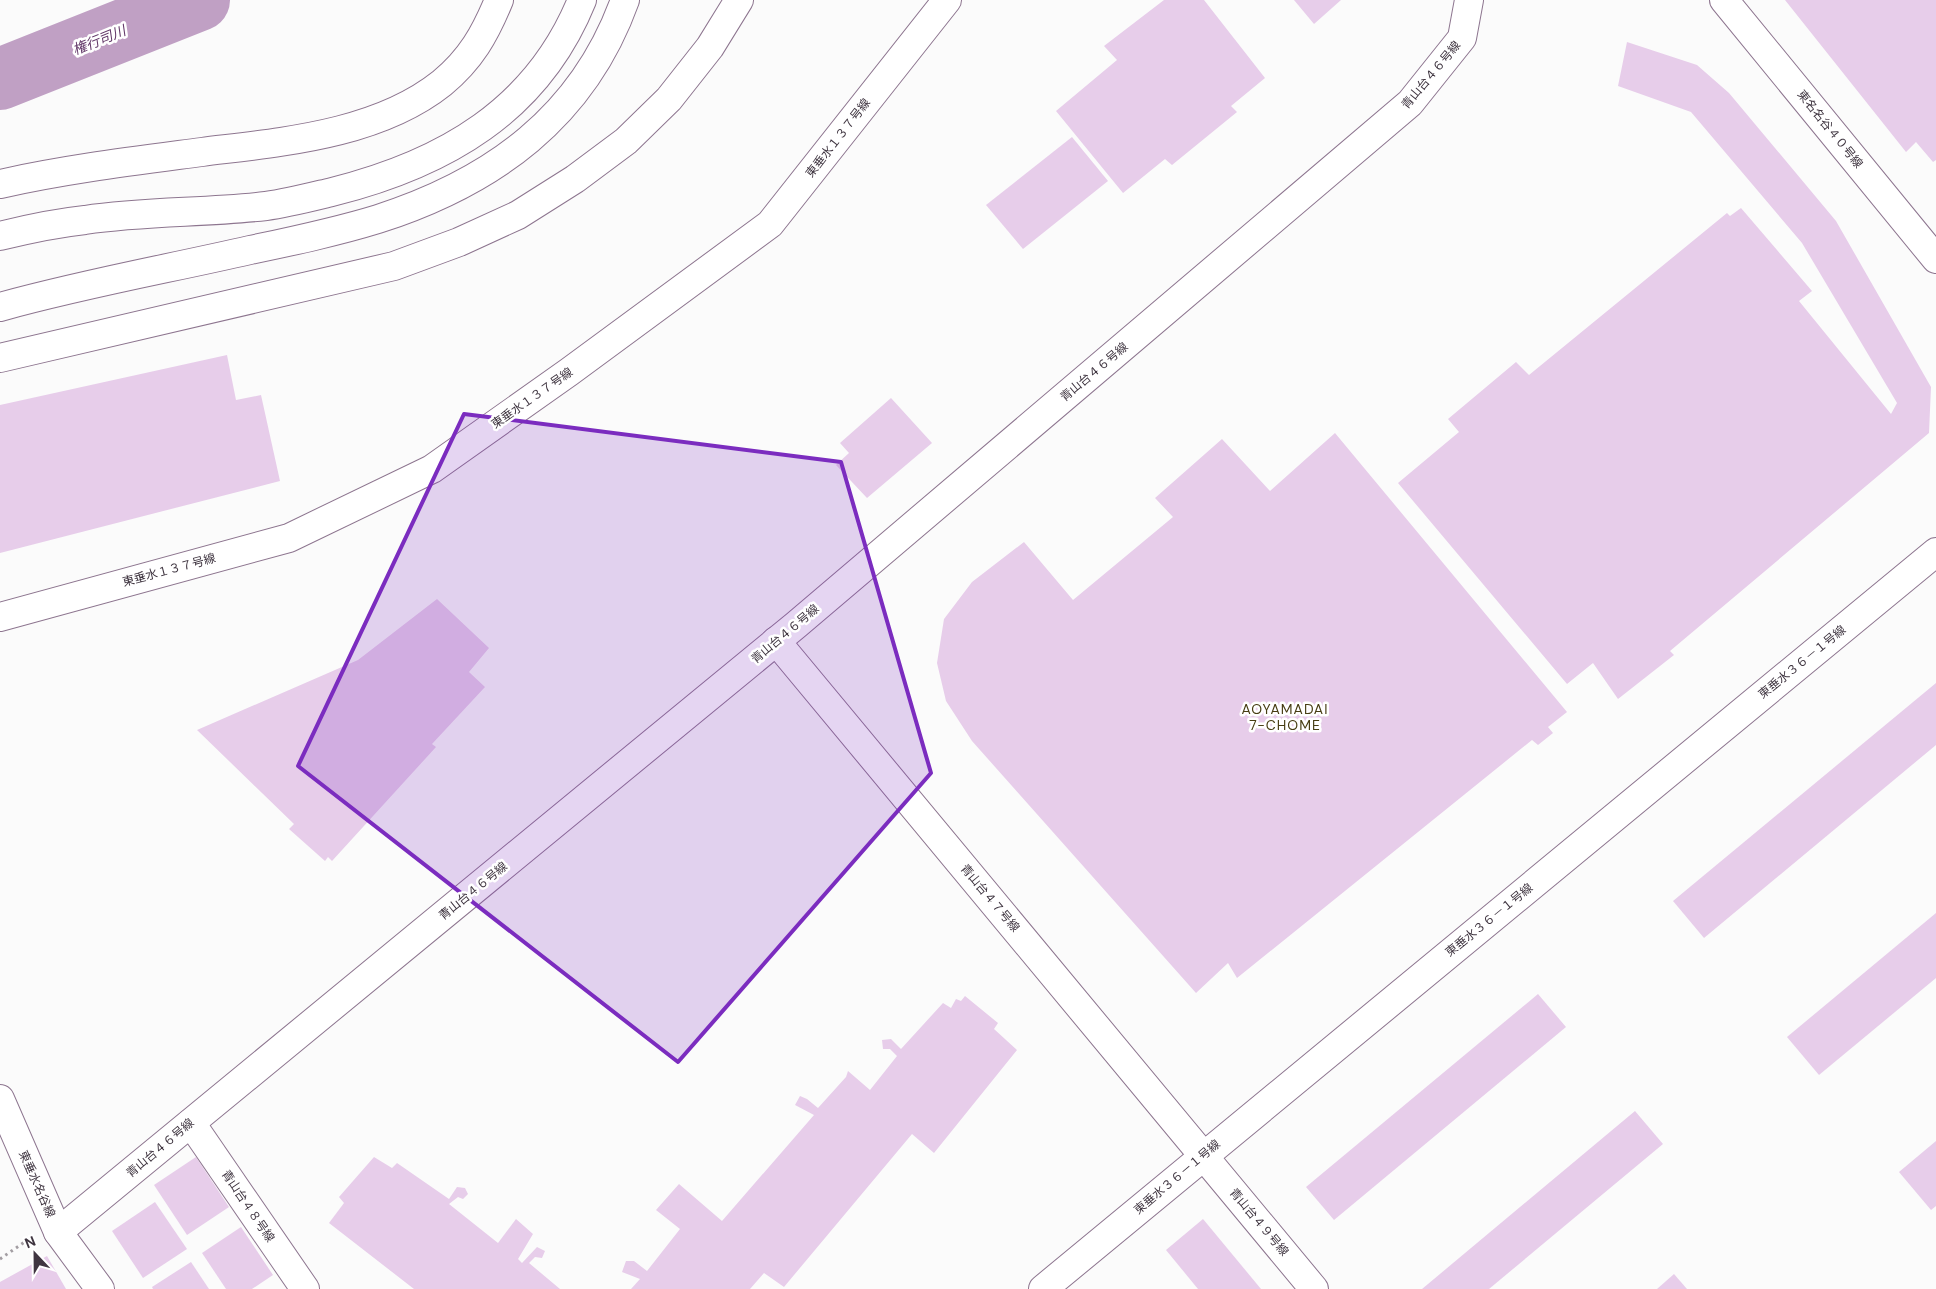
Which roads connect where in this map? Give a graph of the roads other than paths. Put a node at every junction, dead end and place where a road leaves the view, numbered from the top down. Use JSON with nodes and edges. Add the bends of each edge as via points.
{"nodes":[{"id":1,"x":499,"y":0,"type":"edge"},
{"id":2,"x":582,"y":0,"type":"edge"},
{"id":3,"x":625,"y":0,"type":"edge"},
{"id":4,"x":739,"y":0,"type":"edge"},
{"id":5,"x":947,"y":0,"type":"edge"},
{"id":6,"x":1469,"y":0,"type":"edge"},
{"id":7,"x":1724,"y":0,"type":"edge"},
{"id":8,"x":0,"y":184,"type":"edge"},
{"id":9,"x":0,"y":236,"type":"edge"},
{"id":10,"x":1936,"y":259,"type":"edge"},
{"id":11,"x":0,"y":307,"type":"edge"},
{"id":12,"x":0,"y":358,"type":"edge"},
{"id":13,"x":1936,"y":552,"type":"edge"},
{"id":14,"x":0,"y":617,"type":"edge"},
{"id":15,"x":776,"y":641,"type":"junction"},
{"id":16,"x":0,"y":1099,"type":"edge"},
{"id":17,"x":191,"y":1123,"type":"junction"},
{"id":18,"x":1203,"y":1155,"type":"junction"},
{"id":19,"x":58,"y":1232,"type":"junction"},
{"id":20,"x":100,"y":1289,"type":"edge"},
{"id":21,"x":305,"y":1289,"type":"edge"},
{"id":22,"x":1043,"y":1289,"type":"edge"},
{"id":23,"x":1314,"y":1289,"type":"edge"}],
"edges":[{"from":1,"to":8,"type":"main road","via":[[487,30],[466,60],[441,83],[409,103],[341,131],[74,169]]},
{"from":2,"to":9,"type":"main road","via":[[552,57],[524,93],[492,121],[454,146],[412,167],[367,183],[268,206],[86,219]]},
{"from":3,"to":11,"type":"main road","via":[[603,49],[582,84],[553,118],[520,148],[479,176],[378,219]]},
{"from":4,"to":12,"type":"main road","via":[[710,46],[669,100],[626,142],[576,179],[518,215],[459,242],[394,266]]},
{"from":5,"to":14,"type":"main road","name":"東垂水１３７号線","via":[[770,224],[432,469],[289,538]]},
{"from":6,"to":15,"type":"main road","name":"青山台４６号線","via":[[1462,38],[1410,103]]},
{"from":7,"to":10,"type":"main road","name":"東名名谷４０号線"},
{"from":13,"to":18,"type":"main road","name":"東垂水３６－１号線"},
{"from":15,"to":17,"type":"main road","name":"青山台４６号線"},
{"from":15,"to":18,"type":"main road","name":"青山台４７号線"},
{"from":16,"to":19,"type":"main road","name":"東垂水名谷線"},
{"from":17,"to":19,"type":"main road","name":"青山台４６号線"},
{"from":17,"to":21,"type":"main road","name":"青山台４８号線"},
{"from":18,"to":22,"type":"main road","name":"東垂水３６－１号線"},
{"from":18,"to":23,"type":"main road","name":"青山台４９号線"},
{"from":19,"to":20,"type":"main road","name":"東垂水名谷線"}]}
